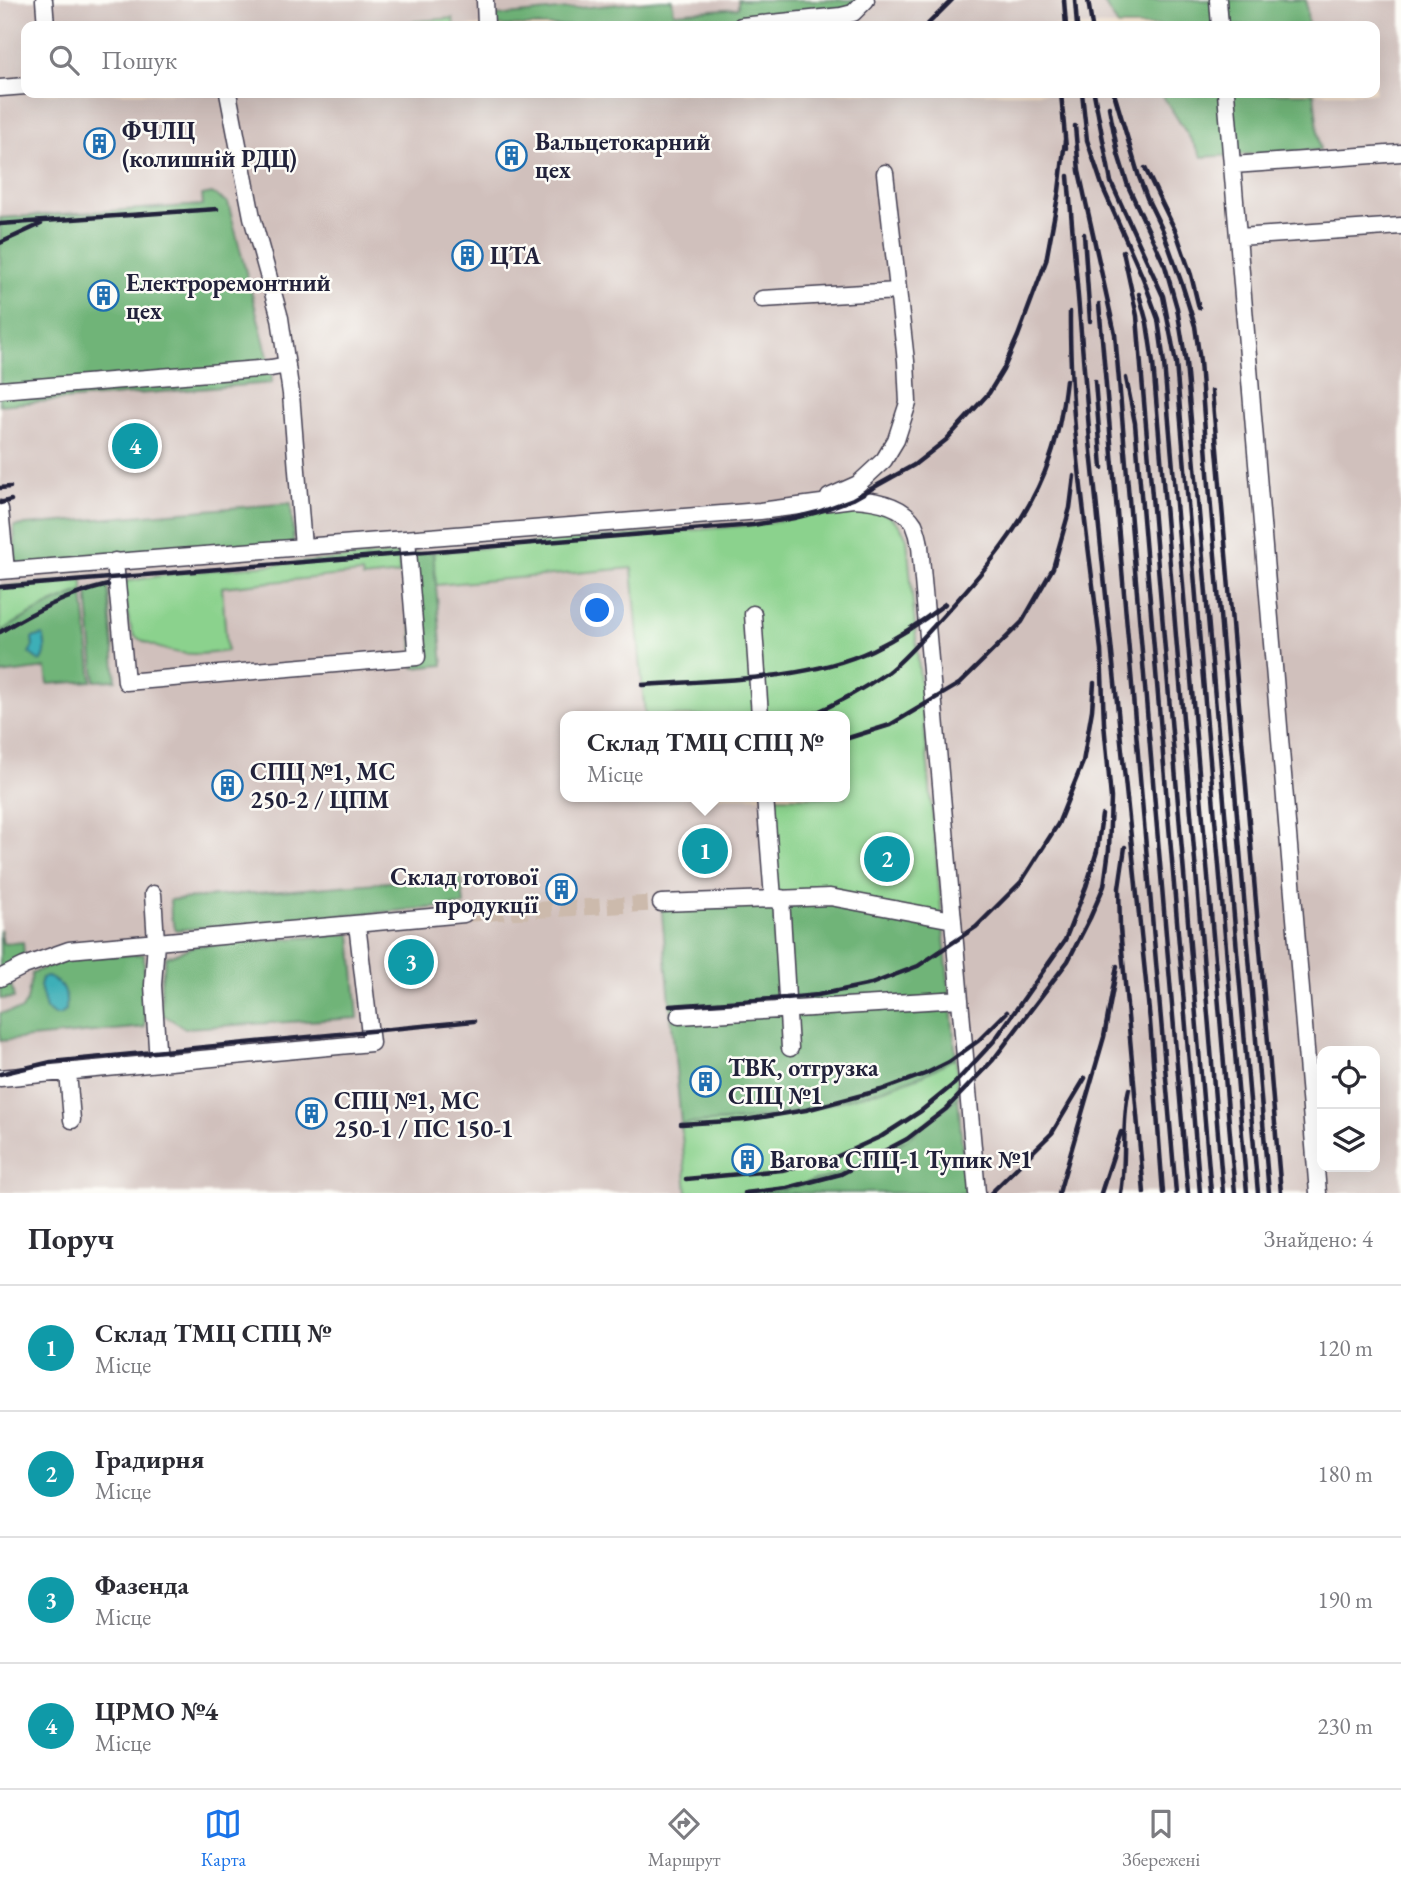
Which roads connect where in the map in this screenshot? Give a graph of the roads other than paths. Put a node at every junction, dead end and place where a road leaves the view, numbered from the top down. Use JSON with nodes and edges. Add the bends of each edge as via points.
{"nodes":[{"id":1,"x":44,"y":0,"type":"edge"},
{"id":2,"x":485,"y":0,"type":"edge"},
{"id":3,"x":866,"y":0,"type":"edge"},
{"id":4,"x":1218,"y":0,"type":"edge"},
{"id":5,"x":46,"y":21,"type":"edge"},
{"id":6,"x":486,"y":21,"type":"edge"},
{"id":7,"x":791,"y":21,"type":"edge"},
{"id":8,"x":1220,"y":21,"type":"edge"},
{"id":9,"x":21,"y":86,"type":"edge"},
{"id":10,"x":0,"y":88,"type":"edge"},
{"id":11,"x":229,"y":98,"type":"edge"},
{"id":12,"x":1226,"y":98,"type":"edge"},
{"id":13,"x":1401,"y":153,"type":"edge"},
{"id":14,"x":1233,"y":165,"type":"junction"},
{"id":15,"x":885,"y":173,"type":"dead end"},
{"id":16,"x":1401,"y":226,"type":"edge"},
{"id":17,"x":1239,"y":237,"type":"junction"},
{"id":18,"x":898,"y":291,"type":"junction"},
{"id":19,"x":762,"y":299,"type":"dead end"},
{"id":20,"x":287,"y":365,"type":"junction"},
{"id":21,"x":0,"y":390,"type":"edge"},
{"id":22,"x":817,"y":503,"type":"junction"},
{"id":23,"x":0,"y":509,"type":"edge"},
{"id":24,"x":407,"y":539,"type":"junction"},
{"id":25,"x":303,"y":547,"type":"junction"},
{"id":26,"x":115,"y":561,"type":"junction"},
{"id":27,"x":3,"y":571,"type":"edge"},
{"id":28,"x":753,"y":614,"type":"dead end"},
{"id":29,"x":760,"y":711,"type":"edge"},
{"id":30,"x":766,"y":802,"type":"edge"},
{"id":31,"x":152,"y":894,"type":"dead end"},
{"id":32,"x":777,"y":898,"type":"junction"},
{"id":33,"x":660,"y":903,"type":"tunnel mouth"},
{"id":34,"x":464,"y":914,"type":"tunnel mouth"},
{"id":35,"x":953,"y":920,"type":"junction"},
{"id":36,"x":358,"y":924,"type":"junction"},
{"id":37,"x":156,"y":942,"type":"junction"},
{"id":38,"x":0,"y":978,"type":"edge"},
{"id":39,"x":960,"y":999,"type":"junction"},
{"id":40,"x":787,"y":1009,"type":"junction"},
{"id":41,"x":679,"y":1016,"type":"dead end"},
{"id":42,"x":790,"y":1048,"type":"dead end"},
{"id":43,"x":158,"y":1063,"type":"junction"},
{"id":44,"x":68,"y":1072,"type":"junction"},
{"id":45,"x":0,"y":1078,"type":"edge"},
{"id":46,"x":72,"y":1120,"type":"dead end"},
{"id":47,"x":975,"y":1192,"type":"edge"},
{"id":48,"x":1318,"y":1193,"type":"edge"}],
"edges":[{"from":1,"to":5,"type":"lane"},
{"from":2,"to":6,"type":"lane"},
{"from":3,"to":7,"type":"lane","via":[[853,13]]},
{"from":4,"to":8,"type":"lane"},
{"from":9,"to":10,"type":"lane"},
{"from":11,"to":20,"type":"lane"},
{"from":12,"to":14,"type":"lane"},
{"from":13,"to":14,"type":"lane"},
{"from":14,"to":17,"type":"lane"},
{"from":15,"to":18,"type":"lane"},
{"from":16,"to":17,"type":"lane"},
{"from":17,"to":48,"type":"lane"},
{"from":18,"to":19,"type":"lane"},
{"from":18,"to":22,"type":"lane","via":[[908,403],[896,440],[884,460],[858,484]]},
{"from":20,"to":21,"type":"lane"},
{"from":20,"to":25,"type":"lane"},
{"from":22,"to":24,"type":"lane"},
{"from":22,"to":35,"type":"lane","via":[[853,499],[885,504],[908,517],[917,531]]},
{"from":23,"to":27,"type":"lane"},
{"from":24,"to":25,"type":"lane"},
{"from":24,"to":26,"type":"lane","via":[[417,657],[126,682]]},
{"from":25,"to":26,"type":"lane"},
{"from":26,"to":27,"type":"lane"},
{"from":28,"to":29,"type":"lane"},
{"from":30,"to":32,"type":"lane"},
{"from":31,"to":37,"type":"lane"},
{"from":32,"to":33,"type":"lane"},
{"from":32,"to":35,"type":"lane","via":[[830,897]]},
{"from":32,"to":40,"type":"lane"},
{"from":34,"to":36,"type":"lane"},
{"from":35,"to":39,"type":"lane"},
{"from":36,"to":37,"type":"lane"},
{"from":36,"to":43,"type":"lane","via":[[371,1043]]},
{"from":37,"to":38,"type":"lane","via":[[69,950]]},
{"from":37,"to":43,"type":"lane","via":[[153,985]]},
{"from":39,"to":40,"type":"lane"},
{"from":39,"to":47,"type":"lane"},
{"from":40,"to":41,"type":"lane"},
{"from":40,"to":42,"type":"lane"},
{"from":43,"to":44,"type":"lane"},
{"from":44,"to":45,"type":"lane"},
{"from":44,"to":46,"type":"lane"}]}
